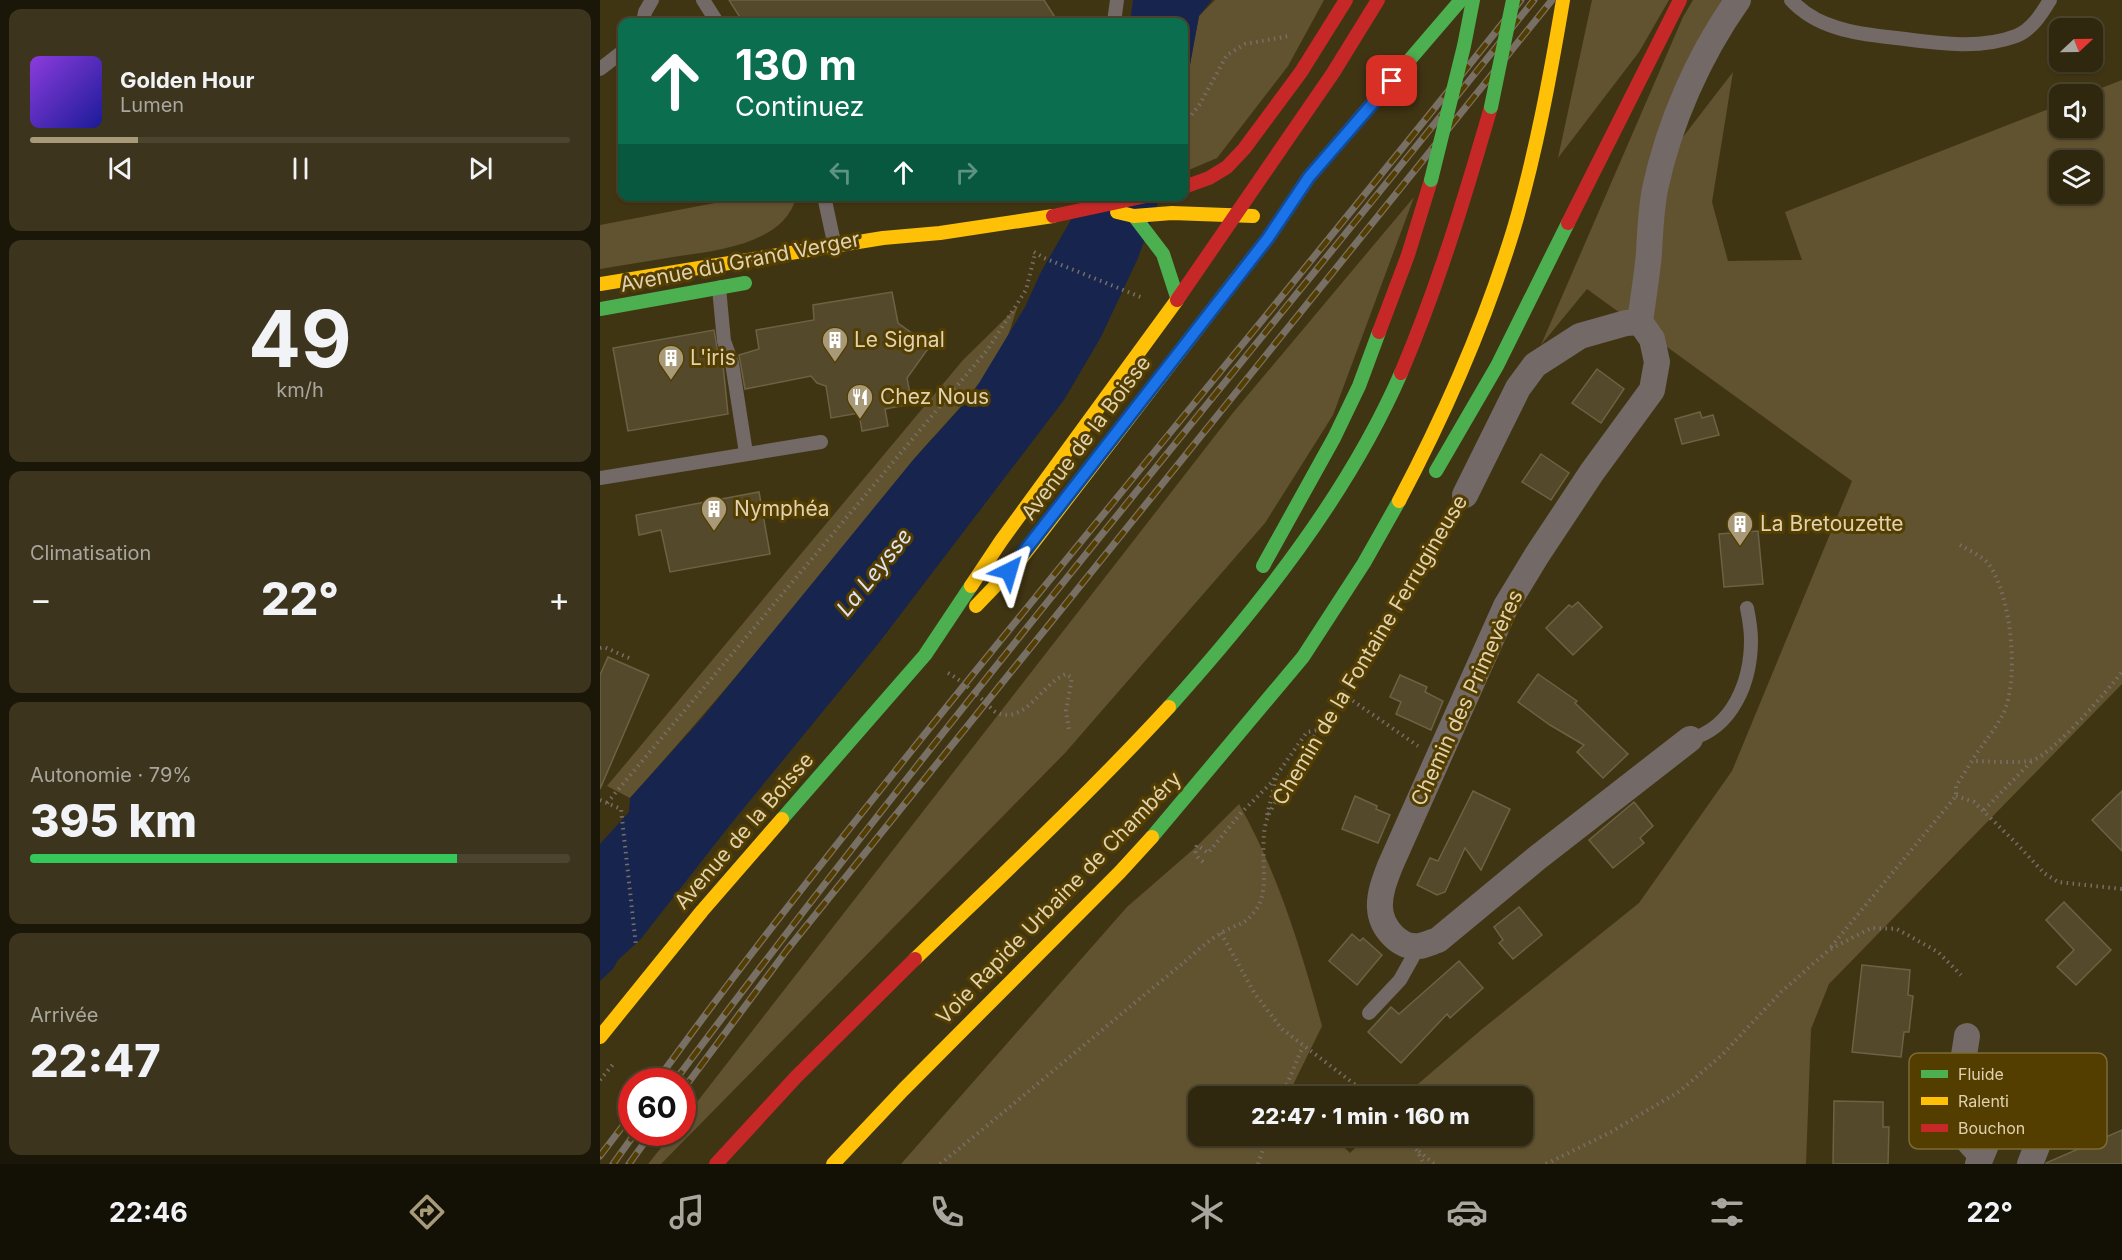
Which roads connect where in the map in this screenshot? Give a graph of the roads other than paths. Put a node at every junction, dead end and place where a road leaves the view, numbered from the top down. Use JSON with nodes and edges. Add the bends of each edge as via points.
{"nodes":[{"id":1,"x":652,"y":0,"type":"edge"},
{"id":2,"x":703,"y":0,"type":"edge"},
{"id":3,"x":1117,"y":0,"type":"edge"},
{"id":4,"x":1346,"y":0,"type":"edge"},
{"id":5,"x":1378,"y":0,"type":"edge"},
{"id":6,"x":1461,"y":0,"type":"edge"},
{"id":7,"x":1473,"y":0,"type":"edge"},
{"id":8,"x":1513,"y":0,"type":"edge"},
{"id":9,"x":1563,"y":0,"type":"edge"},
{"id":10,"x":1680,"y":0,"type":"edge"},
{"id":11,"x":1738,"y":0,"type":"edge"},
{"id":12,"x":1791,"y":0,"type":"edge"},
{"id":13,"x":2050,"y":0,"type":"edge"},
{"id":14,"x":644,"y":18,"type":"edge"},
{"id":15,"x":714,"y":18,"type":"edge"},
{"id":16,"x":1115,"y":18,"type":"edge"},
{"id":17,"x":618,"y":55,"type":"edge"},
{"id":18,"x":600,"y":69,"type":"edge"},
{"id":19,"x":1309,"y":177,"type":"junction"},
{"id":20,"x":1188,"y":186,"type":"edge"},
{"id":21,"x":825,"y":201,"type":"edge"},
{"id":22,"x":1127,"y":201,"type":"edge"},
{"id":23,"x":1100,"y":208,"type":"junction"},
{"id":24,"x":1134,"y":216,"type":"junction"},
{"id":25,"x":1234,"y":217,"type":"junction"},
{"id":26,"x":920,"y":237,"type":"junction"},
{"id":27,"x":835,"y":245,"type":"junction"},
{"id":28,"x":889,"y":251,"type":"dead end"},
{"id":29,"x":764,"y":280,"type":"dead end"},
{"id":30,"x":600,"y":284,"type":"edge"},
{"id":31,"x":719,"y":288,"type":"junction"},
{"id":32,"x":1178,"y":297,"type":"junction"},
{"id":33,"x":600,"y":309,"type":"edge"},
{"id":34,"x":1640,"y":322,"type":"junction"},
{"id":35,"x":821,"y":442,"type":"dead end"},
{"id":36,"x":746,"y":453,"type":"junction"},
{"id":37,"x":600,"y":478,"type":"edge"},
{"id":38,"x":1427,"y":487,"type":"dead end"},
{"id":39,"x":1465,"y":495,"type":"road end"},
{"id":40,"x":1395,"y":535,"type":"dead end"},
{"id":41,"x":1257,"y":577,"type":"dead end"},
{"id":42,"x":1245,"y":597,"type":"dead end"},
{"id":43,"x":1747,"y":608,"type":"dead end"},
{"id":44,"x":925,"y":655,"type":"junction"},
{"id":45,"x":1302,"y":657,"type":"junction"},
{"id":46,"x":1179,"y":696,"type":"junction"},
{"id":47,"x":1690,"y":739,"type":"joint"},
{"id":48,"x":1419,"y":946,"type":"junction"},
{"id":49,"x":1369,"y":1013,"type":"dead end"},
{"id":50,"x":1967,"y":1036,"type":"dead end"},
{"id":51,"x":600,"y":1037,"type":"edge"},
{"id":52,"x":1965,"y":1053,"type":"edge"},
{"id":53,"x":2036,"y":1149,"type":"edge"},
{"id":54,"x":716,"y":1164,"type":"edge"},
{"id":55,"x":833,"y":1164,"type":"edge"},
{"id":56,"x":2030,"y":1164,"type":"edge"}],
"edges":[{"from":1,"to":14,"type":"lane"},
{"from":2,"to":15,"type":"lane"},
{"from":3,"to":16,"type":"lane"},
{"from":4,"to":20,"type":"main road","via":[[1244,150],[1209,178]]},
{"from":5,"to":25,"type":"main road","name":"Avenue de la Boisse","via":[[1333,74]]},
{"from":6,"to":19,"type":"main road"},
{"from":7,"to":41,"type":"main road","bridge":true,"via":[[1431,180],[1408,255],[1359,386]]},
{"from":8,"to":46,"type":"main road","bridge":true,"via":[[1471,181],[1440,278],[1409,356],[1353,466],[1300,547]]},
{"from":9,"to":45,"type":"main road","name":"Voie Rapide Urbaine de Chambéry","via":[[1522,195],[1504,260],[1477,333],[1448,405],[1390,520]]},
{"from":10,"to":38,"type":"main road","via":[[1497,366]]},
{"from":11,"to":34,"type":"street","via":[[1707,50],[1665,150],[1655,191]]},
{"from":12,"to":13,"type":"lane","via":[[1815,18],[1839,28],[1887,37],[1968,44],[2019,36],[2038,19]]},
{"from":17,"to":18,"type":"lane"},
{"from":19,"to":25,"type":"main road","name":"Avenue du Grand Verger","via":[[1269,211]]},
{"from":19,"to":44,"type":"main road","name":"Avenue de la Boisse","via":[[1268,238],[1020,560]]},
{"from":21,"to":27,"type":"lane"},
{"from":22,"to":23,"type":"main road","name":"Avenue du Grand Verger"},
{"from":23,"to":24,"type":"main road","name":"Avenue du Grand Verger"},
{"from":23,"to":26,"type":"main road","name":"Avenue du Grand Verger"},
{"from":24,"to":25,"type":"main road","name":"Avenue du Grand Verger","via":[[1172,213]]},
{"from":24,"to":32,"type":"main road","via":[[1163,254]]},
{"from":25,"to":32,"type":"main road","name":"Avenue de la Boisse"},
{"from":26,"to":27,"type":"main road","name":"Avenue du Grand Verger"},
{"from":26,"to":28,"type":"main road","name":"Avenue du Grand Verger"},
{"from":27,"to":30,"type":"main road","name":"Avenue du Grand Verger"},
{"from":27,"to":31,"type":"lane","via":[[835,252],[827,260],[746,274]]},
{"from":29,"to":31,"type":"main road","name":"Avenue du Grand Verger"},
{"from":31,"to":33,"type":"main road","name":"Avenue du Grand Verger"},
{"from":31,"to":36,"type":"lane","via":[[724,341],[732,363]]},
{"from":32,"to":44,"type":"main road","name":"Avenue de la Boisse","via":[[1001,541]]},
{"from":34,"to":39,"type":"street","name":"Chemin de la Fontaine Ferrugineuse","via":[[1580,336],[1534,365],[1518,388]]},
{"from":34,"to":48,"type":"street","name":"Chemin des Primevères","via":[[1652,339],[1657,362],[1652,390],[1592,472],[1506,606],[1390,866],[1380,909],[1386,927],[1405,945]]},
{"from":35,"to":36,"type":"lane"},
{"from":36,"to":37,"type":"lane"},
{"from":40,"to":45,"type":"main road"},
{"from":42,"to":46,"type":"main road"},
{"from":43,"to":47,"type":"lane","via":[[1751,639],[1742,691],[1715,729]]},
{"from":44,"to":51,"type":"main road","name":"Avenue de la Boisse","via":[[709,902]]},
{"from":45,"to":55,"type":"main road","name":"Voie Rapide Urbaine de Chambéry","via":[[1122,870]]},
{"from":46,"to":54,"type":"main road","via":[[1042,838],[820,1053]]},
{"from":47,"to":48,"type":"street","via":[[1437,940]]},
{"from":48,"to":49,"type":"lane","via":[[1400,980]]},
{"from":50,"to":52,"type":"street"},
{"from":53,"to":56,"type":"street"}]}
